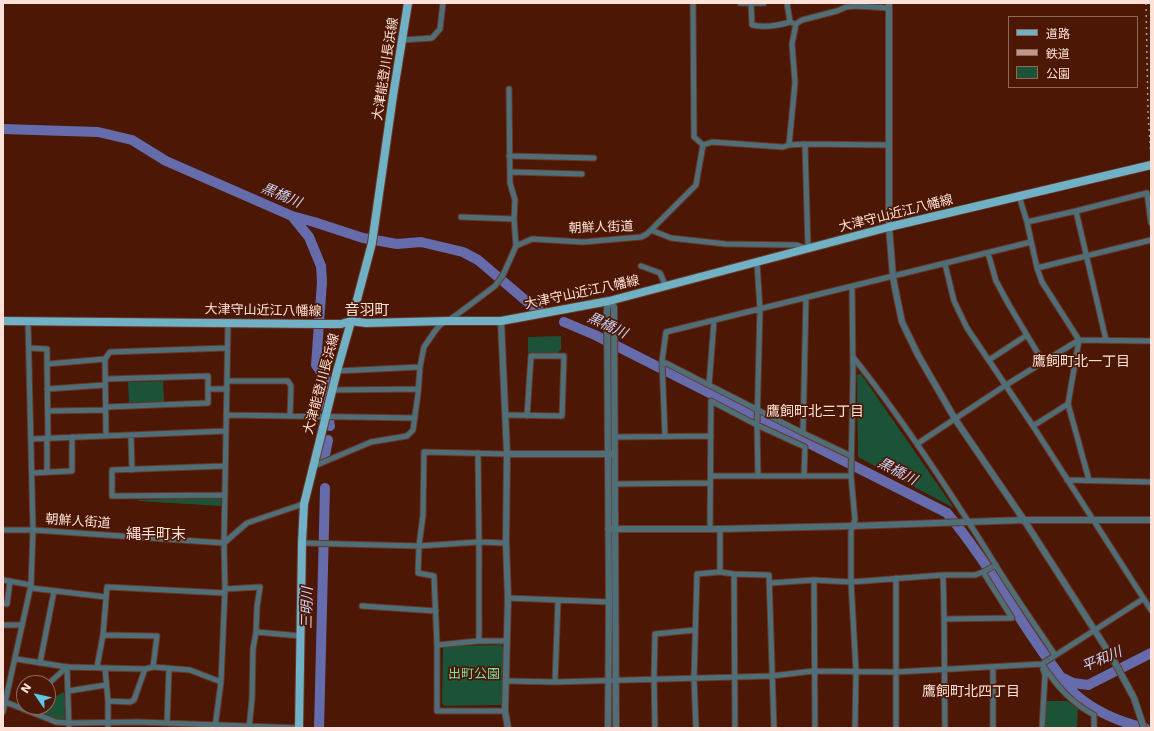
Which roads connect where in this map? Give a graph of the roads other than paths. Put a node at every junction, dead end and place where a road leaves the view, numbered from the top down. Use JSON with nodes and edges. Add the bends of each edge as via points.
{"nodes":[{"id":1,"x":408,"y":3,"type":"edge"},
{"id":2,"x":443,"y":3,"type":"edge"},
{"id":3,"x":693,"y":3,"type":"edge"},
{"id":4,"x":740,"y":3,"type":"edge"},
{"id":5,"x":751,"y":3,"type":"edge"},
{"id":6,"x":764,"y":3,"type":"edge"},
{"id":7,"x":787,"y":3,"type":"edge"},
{"id":8,"x":889,"y":5,"type":"edge"},
{"id":9,"x":790,"y":22,"type":"junction"},
{"id":10,"x":796,"y":24,"type":"junction"},
{"id":11,"x":403,"y":40,"type":"junction"},
{"id":12,"x":509,"y":89,"type":"dead end"},
{"id":13,"x":805,"y":144,"type":"junction"},
{"id":14,"x":703,"y":145,"type":"junction"},
{"id":15,"x":790,"y":145,"type":"junction"},
{"id":16,"x":889,"y":145,"type":"junction"},
{"id":17,"x":509,"y":156,"type":"junction"},
{"id":18,"x":594,"y":158,"type":"dead end"},
{"id":19,"x":1151,"y":165,"type":"edge"},
{"id":20,"x":511,"y":172,"type":"junction"},
{"id":21,"x":582,"y":174,"type":"dead end"},
{"id":22,"x":1019,"y":196,"type":"junction"},
{"id":23,"x":1076,"y":211,"type":"junction"},
{"id":24,"x":461,"y":217,"type":"dead end"},
{"id":25,"x":514,"y":219,"type":"junction"},
{"id":26,"x":1027,"y":222,"type":"junction"},
{"id":27,"x":1151,"y":223,"type":"edge"},
{"id":28,"x":889,"y":227,"type":"junction"},
{"id":29,"x":651,"y":230,"type":"junction"},
{"id":30,"x":1151,"y":240,"type":"edge"},
{"id":31,"x":1031,"y":242,"type":"junction"},
{"id":32,"x":516,"y":246,"type":"junction"},
{"id":33,"x":808,"y":250,"type":"junction"},
{"id":34,"x":988,"y":253,"type":"junction"},
{"id":35,"x":1087,"y":256,"type":"junction"},
{"id":36,"x":757,"y":263,"type":"junction"},
{"id":37,"x":945,"y":264,"type":"junction"},
{"id":38,"x":641,"y":266,"type":"dead end"},
{"id":39,"x":1037,"y":268,"type":"junction"},
{"id":40,"x":893,"y":277,"type":"junction"},
{"id":41,"x":666,"y":287,"type":"junction"},
{"id":42,"x":852,"y":287,"type":"junction"},
{"id":43,"x":806,"y":298,"type":"junction"},
{"id":44,"x":609,"y":302,"type":"junction"},
{"id":45,"x":760,"y":308,"type":"junction"},
{"id":46,"x":714,"y":320,"type":"junction"},
{"id":47,"x":3,"y":321,"type":"edge"},
{"id":48,"x":351,"y":321,"type":"junction"},
{"id":49,"x":447,"y":321,"type":"junction"},
{"id":50,"x":28,"y":322,"type":"junction"},
{"id":51,"x":501,"y":322,"type":"junction"},
{"id":52,"x":228,"y":323,"type":"junction"},
{"id":53,"x":1027,"y":336,"type":"junction"},
{"id":54,"x":1079,"y":340,"type":"junction"},
{"id":55,"x":1106,"y":340,"type":"junction"},
{"id":56,"x":1151,"y":341,"type":"edge"},
{"id":57,"x":28,"y":348,"type":"junction"},
{"id":58,"x":227,"y":348,"type":"junction"},
{"id":59,"x":852,"y":356,"type":"junction"},
{"id":60,"x":105,"y":359,"type":"junction"},
{"id":61,"x":989,"y":360,"type":"junction"},
{"id":62,"x":662,"y":361,"type":"junction"},
{"id":63,"x":1043,"y":362,"type":"junction"},
{"id":64,"x":47,"y":364,"type":"junction"},
{"id":65,"x":420,"y":367,"type":"junction"},
{"id":66,"x":337,"y":370,"type":"junction"},
{"id":67,"x":106,"y":379,"type":"junction"},
{"id":68,"x":227,"y":381,"type":"junction"},
{"id":69,"x":709,"y":385,"type":"junction"},
{"id":70,"x":1006,"y":385,"type":"junction"},
{"id":71,"x":105,"y":386,"type":"junction"},
{"id":72,"x":47,"y":388,"type":"junction"},
{"id":73,"x":208,"y":389,"type":"junction"},
{"id":74,"x":226,"y":389,"type":"junction"},
{"id":75,"x":418,"y":389,"type":"junction"},
{"id":76,"x":332,"y":390,"type":"junction"},
{"id":77,"x":1068,"y":404,"type":"junction"},
{"id":78,"x":106,"y":408,"type":"junction"},
{"id":79,"x":758,"y":410,"type":"junction"},
{"id":80,"x":48,"y":411,"type":"junction"},
{"id":81,"x":226,"y":415,"type":"junction"},
{"id":82,"x":506,"y":415,"type":"junction"},
{"id":83,"x":290,"y":416,"type":"junction"},
{"id":84,"x":528,"y":416,"type":"junction"},
{"id":85,"x":326,"y":417,"type":"junction"},
{"id":86,"x":415,"y":418,"type":"junction"},
{"id":87,"x":955,"y":419,"type":"junction"},
{"id":88,"x":757,"y":425,"type":"junction"},
{"id":89,"x":1033,"y":426,"type":"junction"},
{"id":90,"x":226,"y":431,"type":"junction"},
{"id":91,"x":803,"y":433,"type":"junction"},
{"id":92,"x":106,"y":436,"type":"junction"},
{"id":93,"x":131,"y":436,"type":"junction"},
{"id":94,"x":665,"y":436,"type":"junction"},
{"id":95,"x":711,"y":436,"type":"junction"},
{"id":96,"x":72,"y":437,"type":"junction"},
{"id":97,"x":615,"y":437,"type":"junction"},
{"id":98,"x":48,"y":438,"type":"junction"},
{"id":99,"x":31,"y":439,"type":"junction"},
{"id":100,"x":917,"y":444,"type":"junction"},
{"id":101,"x":478,"y":453,"type":"junction"},
{"id":102,"x":508,"y":454,"type":"junction"},
{"id":103,"x":611,"y":454,"type":"junction"},
{"id":104,"x":851,"y":457,"type":"junction"},
{"id":105,"x":225,"y":466,"type":"junction"},
{"id":106,"x":312,"y":467,"type":"junction"},
{"id":107,"x":132,"y":470,"type":"junction"},
{"id":108,"x":47,"y":472,"type":"junction"},
{"id":109,"x":32,"y":473,"type":"junction"},
{"id":110,"x":758,"y":475,"type":"junction"},
{"id":111,"x":711,"y":476,"type":"junction"},
{"id":112,"x":804,"y":476,"type":"junction"},
{"id":113,"x":851,"y":476,"type":"junction"},
{"id":114,"x":1067,"y":480,"type":"junction"},
{"id":115,"x":1089,"y":480,"type":"junction"},
{"id":116,"x":1151,"y":482,"type":"edge"},
{"id":117,"x":710,"y":483,"type":"junction"},
{"id":118,"x":615,"y":484,"type":"junction"},
{"id":119,"x":225,"y":495,"type":"junction"},
{"id":120,"x":304,"y":504,"type":"junction"},
{"id":121,"x":1024,"y":520,"type":"junction"},
{"id":122,"x":1151,"y":520,"type":"edge"},
{"id":123,"x":1094,"y":521,"type":"junction"},
{"id":124,"x":970,"y":523,"type":"junction"},
{"id":125,"x":852,"y":526,"type":"junction"},
{"id":126,"x":608,"y":529,"type":"junction"},
{"id":127,"x":615,"y":529,"type":"junction"},
{"id":128,"x":710,"y":529,"type":"junction"},
{"id":129,"x":720,"y":529,"type":"junction"},
{"id":130,"x":3,"y":530,"type":"edge"},
{"id":131,"x":33,"y":530,"type":"junction"},
{"id":132,"x":479,"y":542,"type":"junction"},
{"id":133,"x":224,"y":543,"type":"junction"},
{"id":134,"x":302,"y":543,"type":"junction"},
{"id":135,"x":506,"y":543,"type":"junction"},
{"id":136,"x":419,"y":546,"type":"junction"},
{"id":137,"x":996,"y":565,"type":"junction"},
{"id":138,"x":720,"y":572,"type":"junction"},
{"id":139,"x":983,"y":572,"type":"junction"},
{"id":140,"x":734,"y":574,"type":"junction"},
{"id":141,"x":943,"y":575,"type":"junction"},
{"id":142,"x":896,"y":578,"type":"junction"},
{"id":143,"x":3,"y":580,"type":"edge"},
{"id":144,"x":814,"y":580,"type":"junction"},
{"id":145,"x":10,"y":581,"type":"junction"},
{"id":146,"x":851,"y":582,"type":"junction"},
{"id":147,"x":770,"y":583,"type":"junction"},
{"id":148,"x":31,"y":586,"type":"junction"},
{"id":149,"x":225,"y":591,"type":"junction"},
{"id":150,"x":54,"y":592,"type":"junction"},
{"id":151,"x":106,"y":597,"type":"junction"},
{"id":152,"x":508,"y":598,"type":"junction"},
{"id":153,"x":1143,"y":599,"type":"junction"},
{"id":154,"x":558,"y":601,"type":"junction"},
{"id":155,"x":609,"y":602,"type":"junction"},
{"id":156,"x":3,"y":603,"type":"edge"},
{"id":157,"x":362,"y":606,"type":"dead end"},
{"id":158,"x":436,"y":610,"type":"junction"},
{"id":159,"x":1151,"y":610,"type":"edge"},
{"id":160,"x":945,"y":620,"type":"junction"},
{"id":161,"x":3,"y":625,"type":"edge"},
{"id":162,"x":22,"y":625,"type":"junction"},
{"id":163,"x":696,"y":630,"type":"junction"},
{"id":164,"x":1094,"y":630,"type":"junction"},
{"id":165,"x":256,"y":632,"type":"junction"},
{"id":166,"x":103,"y":635,"type":"junction"},
{"id":167,"x":300,"y":636,"type":"junction"},
{"id":168,"x":479,"y":641,"type":"junction"},
{"id":169,"x":507,"y":641,"type":"junction"},
{"id":170,"x":437,"y":645,"type":"junction"},
{"id":171,"x":1055,"y":655,"type":"junction"},
{"id":172,"x":16,"y":659,"type":"junction"},
{"id":173,"x":40,"y":663,"type":"junction"},
{"id":174,"x":1042,"y":664,"type":"junction"},
{"id":175,"x":67,"y":667,"type":"junction"},
{"id":176,"x":153,"y":667,"type":"junction"},
{"id":177,"x":993,"y":667,"type":"junction"},
{"id":178,"x":97,"y":668,"type":"junction"},
{"id":179,"x":105,"y":668,"type":"junction"},
{"id":180,"x":145,"y":668,"type":"junction"},
{"id":181,"x":943,"y":668,"type":"junction"},
{"id":182,"x":168,"y":669,"type":"junction"},
{"id":183,"x":813,"y":671,"type":"junction"},
{"id":184,"x":856,"y":671,"type":"junction"},
{"id":185,"x":896,"y":672,"type":"junction"},
{"id":186,"x":772,"y":676,"type":"junction"},
{"id":187,"x":56,"y":677,"type":"edge"},
{"id":188,"x":734,"y":677,"type":"junction"},
{"id":189,"x":694,"y":678,"type":"junction"},
{"id":190,"x":654,"y":679,"type":"junction"},
{"id":191,"x":616,"y":680,"type":"junction"},
{"id":192,"x":507,"y":681,"type":"junction"},
{"id":193,"x":608,"y":681,"type":"junction"},
{"id":194,"x":221,"y":682,"type":"junction"},
{"id":195,"x":555,"y":682,"type":"junction"},
{"id":196,"x":106,"y":685,"type":"junction"},
{"id":197,"x":68,"y":691,"type":"junction"},
{"id":198,"x":108,"y":700,"type":"junction"},
{"id":199,"x":4,"y":701,"type":"edge"},
{"id":200,"x":16,"y":705,"type":"edge"},
{"id":201,"x":505,"y":710,"type":"junction"},
{"id":202,"x":3,"y":712,"type":"edge"},
{"id":203,"x":40,"y":715,"type":"edge"},
{"id":204,"x":167,"y":723,"type":"junction"},
{"id":205,"x":69,"y":726,"type":"edge"},
{"id":206,"x":108,"y":726,"type":"edge"},
{"id":207,"x":175,"y":726,"type":"edge"},
{"id":208,"x":215,"y":726,"type":"edge"},
{"id":209,"x":249,"y":727,"type":"edge"},
{"id":210,"x":298,"y":728,"type":"edge"},
{"id":211,"x":508,"y":728,"type":"edge"},
{"id":212,"x":608,"y":728,"type":"edge"},
{"id":213,"x":616,"y":728,"type":"edge"},
{"id":214,"x":655,"y":728,"type":"edge"},
{"id":215,"x":696,"y":728,"type":"edge"},
{"id":216,"x":735,"y":728,"type":"edge"},
{"id":217,"x":774,"y":728,"type":"edge"},
{"id":218,"x":815,"y":728,"type":"edge"},
{"id":219,"x":855,"y":728,"type":"edge"},
{"id":220,"x":896,"y":728,"type":"edge"},
{"id":221,"x":945,"y":728,"type":"edge"},
{"id":222,"x":993,"y":728,"type":"edge"},
{"id":223,"x":1042,"y":728,"type":"edge"},
{"id":224,"x":1094,"y":728,"type":"edge"},
{"id":225,"x":1144,"y":728,"type":"edge"}],
"edges":[{"from":1,"to":11,"type":"main road","name":"大津能登川長浜線"},
{"from":2,"to":11,"type":"street","via":[[440,29],[432,38]]},
{"from":3,"to":14,"type":"street","via":[[694,137]]},
{"from":4,"to":5,"type":"street"},
{"from":5,"to":6,"type":"street"},
{"from":5,"to":9,"type":"street","via":[[752,25],[776,26]]},
{"from":7,"to":9,"type":"street"},
{"from":8,"to":10,"type":"street","via":[[846,7]]},
{"from":8,"to":16,"type":"street"},
{"from":9,"to":10,"type":"street"},
{"from":10,"to":15,"type":"street","via":[[792,44],[795,83]]},
{"from":11,"to":48,"type":"main road","name":"大津能登川長浜線","via":[[372,243]]},
{"from":12,"to":17,"type":"street"},
{"from":13,"to":15,"type":"street"},
{"from":13,"to":16,"type":"street"},
{"from":13,"to":33,"type":"street"},
{"from":14,"to":15,"type":"street","via":[[712,142],[783,147]]},
{"from":14,"to":29,"type":"street","name":"朝鮮人街道","via":[[696,185]]},
{"from":16,"to":28,"type":"street"},
{"from":17,"to":18,"type":"street"},
{"from":17,"to":20,"type":"street"},
{"from":19,"to":22,"type":"main road","name":"大津守山近江八幡線"},
{"from":20,"to":21,"type":"street"},
{"from":20,"to":25,"type":"street","via":[[510,183],[515,200]]},
{"from":22,"to":26,"type":"street"},
{"from":22,"to":28,"type":"main road","name":"大津守山近江八幡線"},
{"from":23,"to":26,"type":"street"},
{"from":23,"to":27,"type":"street","via":[[1147,193]]},
{"from":23,"to":35,"type":"street"},
{"from":24,"to":25,"type":"street"},
{"from":25,"to":32,"type":"street"},
{"from":26,"to":31,"type":"street"},
{"from":28,"to":33,"type":"main road","name":"大津守山近江八幡線"},
{"from":28,"to":40,"type":"street"},
{"from":29,"to":32,"type":"street","name":"朝鮮人街道","via":[[641,237],[583,242],[532,239]]},
{"from":29,"to":33,"type":"street","via":[[671,238],[726,244],[797,245]]},
{"from":30,"to":35,"type":"street"},
{"from":31,"to":34,"type":"street"},
{"from":31,"to":39,"type":"street"},
{"from":32,"to":49,"type":"street","via":[[495,286]]},
{"from":33,"to":36,"type":"main road","name":"大津守山近江八幡線"},
{"from":34,"to":37,"type":"street"},
{"from":34,"to":53,"type":"street","via":[[996,281]]},
{"from":35,"to":39,"type":"street"},
{"from":35,"to":55,"type":"street"},
{"from":36,"to":41,"type":"main road","name":"大津守山近江八幡線"},
{"from":36,"to":45,"type":"street"},
{"from":37,"to":40,"type":"street"},
{"from":37,"to":61,"type":"street","via":[[954,301],[967,328]]},
{"from":38,"to":41,"type":"street","via":[[660,273]]},
{"from":39,"to":54,"type":"street","via":[[1042,282]]},
{"from":40,"to":42,"type":"street"},
{"from":40,"to":87,"type":"street","via":[[902,322]]},
{"from":41,"to":44,"type":"main road","name":"大津守山近江八幡線"},
{"from":42,"to":43,"type":"street"},
{"from":42,"to":59,"type":"street"},
{"from":43,"to":45,"type":"street"},
{"from":43,"to":91,"type":"street"},
{"from":44,"to":51,"type":"main road","name":"大津守山近江八幡線"},
{"from":44,"to":97,"type":"street","via":[[614,307]]},
{"from":44,"to":103,"type":"street","via":[[607,352]]},
{"from":45,"to":46,"type":"street"},
{"from":45,"to":79,"type":"street"},
{"from":46,"to":62,"type":"street","via":[[666,332]]},
{"from":46,"to":69,"type":"street"},
{"from":47,"to":50,"type":"main road","name":"大津守山近江八幡線"},
{"from":48,"to":49,"type":"main road","name":"大津守山近江八幡線"},
{"from":48,"to":52,"type":"main road","name":"大津守山近江八幡線","via":[[341,324]]},
{"from":48,"to":66,"type":"main road","name":"大津能登川長浜線"},
{"from":49,"to":51,"type":"main road","name":"大津守山近江八幡線"},
{"from":49,"to":65,"type":"street","via":[[435,331],[424,347]]},
{"from":50,"to":52,"type":"main road","name":"大津守山近江八幡線"},
{"from":50,"to":57,"type":"street"},
{"from":51,"to":82,"type":"street"},
{"from":52,"to":58,"type":"street"},
{"from":53,"to":61,"type":"street"},
{"from":53,"to":63,"type":"street"},
{"from":54,"to":55,"type":"street"},
{"from":54,"to":63,"type":"street"},
{"from":54,"to":77,"type":"street"},
{"from":55,"to":56,"type":"street"},
{"from":57,"to":64,"type":"street","via":[[47,349]]},
{"from":57,"to":99,"type":"street"},
{"from":58,"to":60,"type":"street","via":[[110,352]]},
{"from":58,"to":68,"type":"street"},
{"from":59,"to":100,"type":"street","via":[[882,393]]},
{"from":59,"to":104,"type":"street"},
{"from":60,"to":64,"type":"street"},
{"from":60,"to":67,"type":"street"},
{"from":61,"to":70,"type":"street"},
{"from":62,"to":69,"type":"street"},
{"from":62,"to":94,"type":"street"},
{"from":63,"to":70,"type":"street"},
{"from":64,"to":72,"type":"street"},
{"from":65,"to":66,"type":"street"},
{"from":65,"to":75,"type":"street"},
{"from":66,"to":76,"type":"main road","name":"大津能登川長浜線"},
{"from":67,"to":71,"type":"street"},
{"from":67,"to":73,"type":"street","via":[[208,376]]},
{"from":68,"to":74,"type":"street"},
{"from":68,"to":83,"type":"street","via":[[288,382]]},
{"from":69,"to":79,"type":"street"},
{"from":70,"to":87,"type":"street"},
{"from":70,"to":89,"type":"street"},
{"from":71,"to":72,"type":"street"},
{"from":71,"to":78,"type":"street"},
{"from":72,"to":80,"type":"street"},
{"from":73,"to":74,"type":"street"},
{"from":73,"to":78,"type":"street","via":[[208,403]]},
{"from":74,"to":81,"type":"street"},
{"from":75,"to":76,"type":"street"},
{"from":75,"to":86,"type":"street"},
{"from":76,"to":85,"type":"main road","name":"大津能登川長浜線"},
{"from":77,"to":89,"type":"street"},
{"from":77,"to":115,"type":"street"},
{"from":78,"to":80,"type":"street"},
{"from":78,"to":92,"type":"street"},
{"from":79,"to":88,"type":"street"},
{"from":79,"to":91,"type":"street"},
{"from":80,"to":98,"type":"street"},
{"from":81,"to":83,"type":"street"},
{"from":81,"to":90,"type":"street"},
{"from":82,"to":84,"type":"street"},
{"from":82,"to":102,"type":"street"},
{"from":83,"to":85,"type":"street"},
{"from":84,"to":84,"type":"street","via":[[562,416],[564,356],[531,356]]},
{"from":85,"to":86,"type":"street"},
{"from":85,"to":106,"type":"main road","name":"大津能登川長浜線"},
{"from":86,"to":106,"type":"street","via":[[413,430],[407,436],[371,442]]},
{"from":87,"to":100,"type":"street"},
{"from":87,"to":121,"type":"street"},
{"from":88,"to":95,"type":"street","via":[[711,401]]},
{"from":88,"to":110,"type":"street"},
{"from":88,"to":112,"type":"street","via":[[805,447]]},
{"from":89,"to":114,"type":"street"},
{"from":90,"to":93,"type":"street"},
{"from":90,"to":105,"type":"street"},
{"from":91,"to":104,"type":"street"},
{"from":92,"to":93,"type":"street"},
{"from":92,"to":96,"type":"street"},
{"from":93,"to":107,"type":"street"},
{"from":94,"to":95,"type":"street"},
{"from":94,"to":97,"type":"street"},
{"from":95,"to":111,"type":"street"},
{"from":96,"to":98,"type":"street"},
{"from":96,"to":108,"type":"street","via":[[72,471]]},
{"from":97,"to":103,"type":"street"},
{"from":98,"to":99,"type":"street"},
{"from":98,"to":108,"type":"street"},
{"from":99,"to":109,"type":"street"},
{"from":100,"to":124,"type":"street"},
{"from":101,"to":102,"type":"street"},
{"from":101,"to":132,"type":"street"},
{"from":101,"to":136,"type":"street","via":[[424,452],[423,515]]},
{"from":102,"to":103,"type":"street"},
{"from":102,"to":135,"type":"street"},
{"from":103,"to":118,"type":"street"},
{"from":103,"to":126,"type":"street"},
{"from":104,"to":113,"type":"street"},
{"from":105,"to":107,"type":"street"},
{"from":105,"to":119,"type":"street"},
{"from":106,"to":120,"type":"main road","name":"大津能登川長浜線"},
{"from":107,"to":119,"type":"street","via":[[112,470],[112,496]]},
{"from":108,"to":109,"type":"street"},
{"from":109,"to":131,"type":"street"},
{"from":110,"to":111,"type":"street"},
{"from":110,"to":112,"type":"street"},
{"from":111,"to":117,"type":"street"},
{"from":112,"to":113,"type":"street"},
{"from":113,"to":125,"type":"street","via":[[855,520]]},
{"from":114,"to":115,"type":"street"},
{"from":114,"to":123,"type":"street"},
{"from":115,"to":116,"type":"street"},
{"from":117,"to":118,"type":"street"},
{"from":117,"to":128,"type":"street"},
{"from":118,"to":127,"type":"street"},
{"from":119,"to":133,"type":"street"},
{"from":120,"to":133,"type":"street","via":[[247,524]]},
{"from":120,"to":134,"type":"main road","name":"大津能登川長浜線"},
{"from":121,"to":123,"type":"street"},
{"from":121,"to":124,"type":"street"},
{"from":121,"to":164,"type":"street"},
{"from":122,"to":123,"type":"street"},
{"from":123,"to":153,"type":"street"},
{"from":124,"to":125,"type":"street"},
{"from":124,"to":137,"type":"street"},
{"from":125,"to":129,"type":"street"},
{"from":125,"to":146,"type":"street"},
{"from":126,"to":127,"type":"street"},
{"from":126,"to":155,"type":"street"},
{"from":127,"to":128,"type":"street"},
{"from":127,"to":191,"type":"street"},
{"from":128,"to":129,"type":"street"},
{"from":129,"to":138,"type":"street"},
{"from":130,"to":131,"type":"street","name":"朝鮮人街道"},
{"from":131,"to":133,"type":"street","name":"朝鮮人街道"},
{"from":131,"to":148,"type":"street"},
{"from":132,"to":135,"type":"street"},
{"from":132,"to":136,"type":"street"},
{"from":132,"to":168,"type":"street"},
{"from":133,"to":149,"type":"street"},
{"from":134,"to":136,"type":"street"},
{"from":134,"to":167,"type":"main road","name":"大津能登川長浜線"},
{"from":135,"to":152,"type":"street"},
{"from":136,"to":158,"type":"street","via":[[418,573],[434,576]]},
{"from":137,"to":139,"type":"street"},
{"from":137,"to":171,"type":"street"},
{"from":138,"to":140,"type":"street"},
{"from":138,"to":163,"type":"street","via":[[697,574]]},
{"from":139,"to":141,"type":"street","via":[[975,575]]},
{"from":139,"to":160,"type":"street","via":[[1012,618]]},
{"from":140,"to":147,"type":"street","via":[[769,575]]},
{"from":140,"to":188,"type":"street"},
{"from":141,"to":142,"type":"street"},
{"from":141,"to":160,"type":"street"},
{"from":142,"to":146,"type":"street"},
{"from":142,"to":185,"type":"street"},
{"from":143,"to":145,"type":"street"},
{"from":144,"to":146,"type":"street"},
{"from":144,"to":147,"type":"street"},
{"from":144,"to":183,"type":"street"},
{"from":145,"to":148,"type":"street"},
{"from":145,"to":156,"type":"street","via":[[7,604]]},
{"from":146,"to":184,"type":"street"},
{"from":147,"to":186,"type":"street"},
{"from":148,"to":150,"type":"street"},
{"from":148,"to":162,"type":"street"},
{"from":149,"to":151,"type":"street","via":[[107,587]]},
{"from":149,"to":165,"type":"street","via":[[260,587]]},
{"from":149,"to":194,"type":"street"},
{"from":150,"to":151,"type":"street"},
{"from":150,"to":173,"type":"street"},
{"from":151,"to":166,"type":"street"},
{"from":152,"to":154,"type":"street"},
{"from":152,"to":169,"type":"street"},
{"from":153,"to":159,"type":"street"},
{"from":153,"to":164,"type":"street"},
{"from":154,"to":155,"type":"street"},
{"from":154,"to":195,"type":"street"},
{"from":155,"to":193,"type":"street"},
{"from":157,"to":158,"type":"street"},
{"from":158,"to":170,"type":"street"},
{"from":160,"to":181,"type":"street"},
{"from":161,"to":162,"type":"street"},
{"from":162,"to":172,"type":"street"},
{"from":163,"to":189,"type":"street"},
{"from":163,"to":190,"type":"street","via":[[656,634]]},
{"from":164,"to":171,"type":"street"},
{"from":164,"to":225,"type":"street","via":[[1134,698]]},
{"from":165,"to":167,"type":"street"},
{"from":165,"to":209,"type":"street"},
{"from":166,"to":176,"type":"street","via":[[157,636]]},
{"from":166,"to":178,"type":"street"},
{"from":167,"to":210,"type":"main road","name":"大津能登川長浜線"},
{"from":168,"to":169,"type":"street"},
{"from":168,"to":170,"type":"street"},
{"from":169,"to":192,"type":"street"},
{"from":170,"to":201,"type":"street","via":[[436,711]]},
{"from":171,"to":174,"type":"street"},
{"from":172,"to":173,"type":"street"},
{"from":172,"to":199,"type":"street"},
{"from":173,"to":175,"type":"street"},
{"from":174,"to":177,"type":"street"},
{"from":174,"to":223,"type":"street","via":[[1045,675]]},
{"from":174,"to":224,"type":"street","via":[[1055,684],[1067,696],[1094,715]]},
{"from":175,"to":178,"type":"street"},
{"from":175,"to":187,"type":"street"},
{"from":175,"to":197,"type":"street"},
{"from":176,"to":180,"type":"street"},
{"from":176,"to":182,"type":"street"},
{"from":177,"to":181,"type":"street"},
{"from":177,"to":222,"type":"street"},
{"from":178,"to":179,"type":"street"},
{"from":179,"to":180,"type":"street"},
{"from":179,"to":196,"type":"street"},
{"from":180,"to":198,"type":"street","via":[[134,700]]},
{"from":181,"to":185,"type":"street"},
{"from":181,"to":221,"type":"street"},
{"from":182,"to":194,"type":"street","via":[[190,670]]},
{"from":182,"to":204,"type":"street"},
{"from":183,"to":184,"type":"street"},
{"from":183,"to":186,"type":"street"},
{"from":183,"to":218,"type":"street"},
{"from":184,"to":185,"type":"street"},
{"from":184,"to":219,"type":"street"},
{"from":185,"to":220,"type":"street"},
{"from":186,"to":188,"type":"street"},
{"from":186,"to":217,"type":"street"},
{"from":188,"to":189,"type":"street"},
{"from":188,"to":216,"type":"street"},
{"from":189,"to":190,"type":"street"},
{"from":189,"to":215,"type":"street"},
{"from":190,"to":191,"type":"street"},
{"from":190,"to":214,"type":"street"},
{"from":191,"to":193,"type":"street"},
{"from":191,"to":213,"type":"street"},
{"from":192,"to":195,"type":"street"},
{"from":192,"to":201,"type":"street"},
{"from":193,"to":195,"type":"street"},
{"from":193,"to":212,"type":"street"},
{"from":194,"to":208,"type":"street"},
{"from":196,"to":197,"type":"street"},
{"from":196,"to":198,"type":"street"},
{"from":197,"to":205,"type":"street"},
{"from":198,"to":206,"type":"street"},
{"from":199,"to":200,"type":"street"},
{"from":199,"to":202,"type":"street"},
{"from":201,"to":211,"type":"street"},
{"from":203,"to":205,"type":"street"},
{"from":204,"to":206,"type":"street","via":[[139,722]]},
{"from":204,"to":207,"type":"street"},
{"from":205,"to":206,"type":"street"},
{"from":207,"to":208,"type":"street"},
{"from":208,"to":209,"type":"street"},
{"from":209,"to":210,"type":"street"}]}
